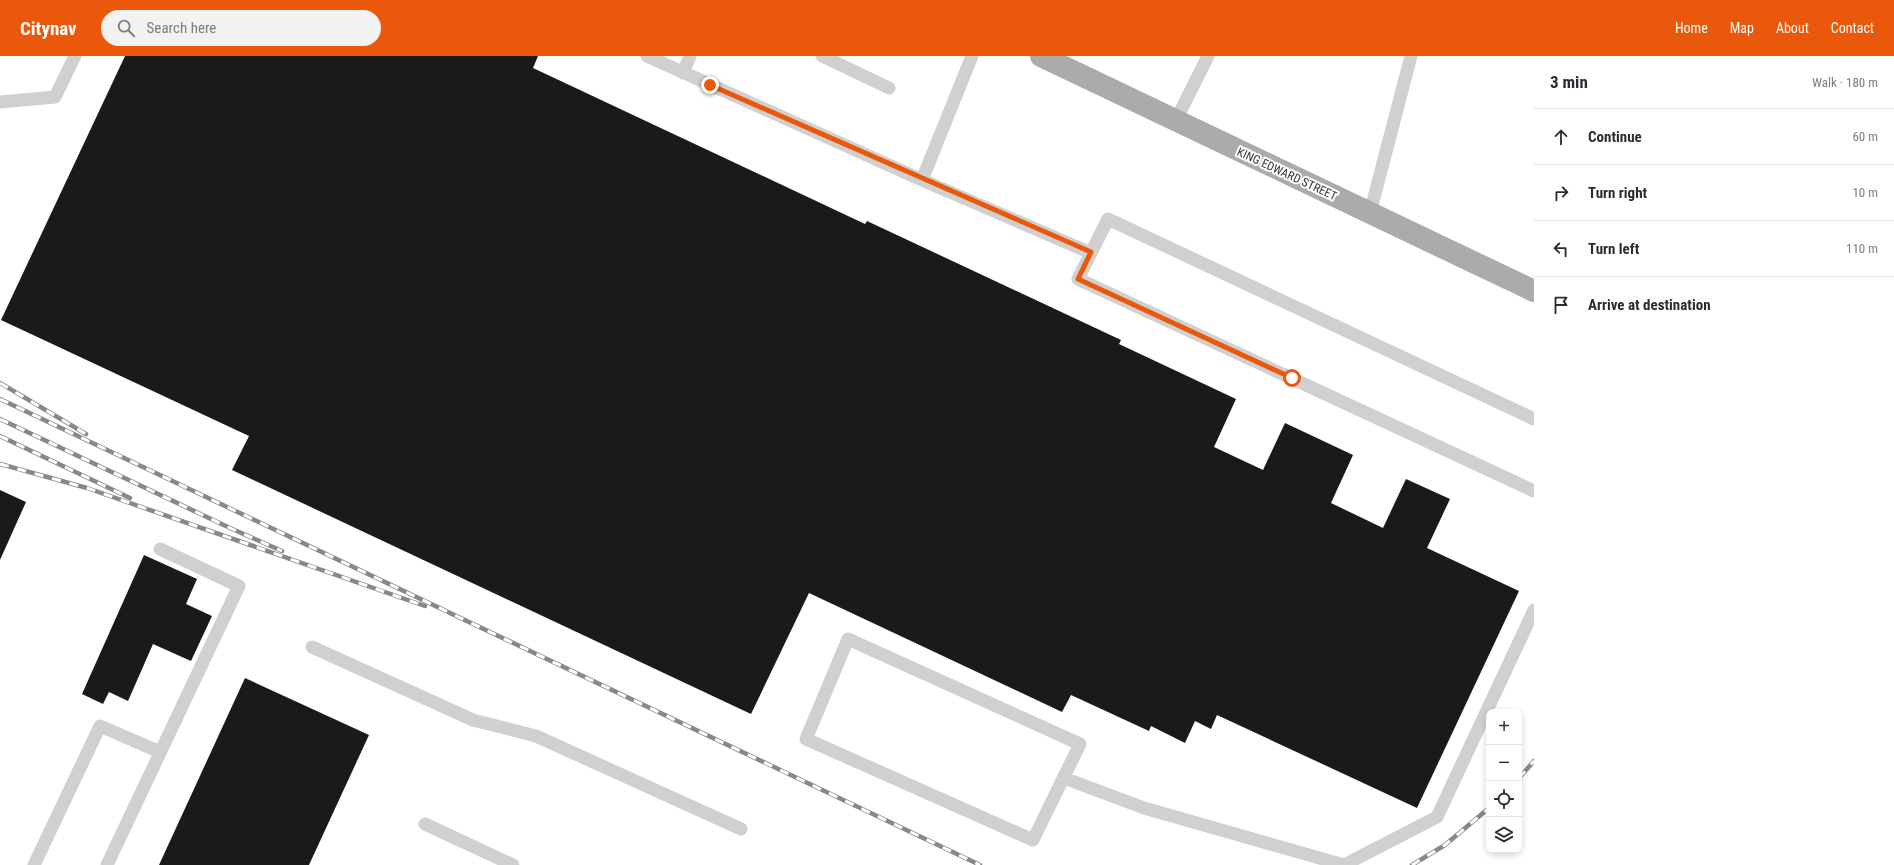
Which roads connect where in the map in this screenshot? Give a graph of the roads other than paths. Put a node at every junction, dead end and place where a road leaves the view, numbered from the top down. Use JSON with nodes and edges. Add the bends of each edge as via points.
{"nodes":[{"id":1,"x":75,"y":56,"type":"edge"},
{"id":2,"x":647,"y":56,"type":"edge"},
{"id":3,"x":690,"y":56,"type":"edge"},
{"id":4,"x":822,"y":56,"type":"edge"},
{"id":5,"x":972,"y":56,"type":"edge"},
{"id":6,"x":1041,"y":56,"type":"edge"},
{"id":7,"x":1208,"y":56,"type":"edge"},
{"id":8,"x":1411,"y":56,"type":"edge"},
{"id":9,"x":683,"y":73,"type":"junction"},
{"id":10,"x":889,"y":88,"type":"dead end"},
{"id":11,"x":0,"y":102,"type":"edge"},
{"id":12,"x":1176,"y":120,"type":"junction"},
{"id":13,"x":922,"y":180,"type":"junction"},
{"id":14,"x":1370,"y":213,"type":"junction"},
{"id":15,"x":1091,"y":252,"type":"junction"},
{"id":16,"x":1534,"y":291,"type":"edge"},
{"id":17,"x":1534,"y":419,"type":"edge"},
{"id":18,"x":1534,"y":491,"type":"edge"},
{"id":19,"x":160,"y":549,"type":"dead end"},
{"id":20,"x":1534,"y":610,"type":"edge"},
{"id":21,"x":312,"y":647,"type":"dead end"},
{"id":22,"x":160,"y":752,"type":"junction"},
{"id":23,"x":1064,"y":778,"type":"junction"},
{"id":24,"x":426,"y":824,"type":"dead end"},
{"id":25,"x":741,"y":829,"type":"dead end"},
{"id":26,"x":34,"y":865,"type":"edge"},
{"id":27,"x":106,"y":865,"type":"edge"},
{"id":28,"x":513,"y":865,"type":"edge"}],
"edges":[{"from":1,"to":11,"type":"lane","via":[[55,97]]},
{"from":2,"to":9,"type":"lane"},
{"from":3,"to":9,"type":"lane"},
{"from":4,"to":10,"type":"lane"},
{"from":5,"to":13,"type":"lane"},
{"from":6,"to":12,"type":"main road","name":"KING EDWARD STREET"},
{"from":7,"to":12,"type":"lane"},
{"from":8,"to":14,"type":"lane"},
{"from":9,"to":13,"type":"lane"},
{"from":12,"to":14,"type":"main road","name":"KING EDWARD STREET"},
{"from":13,"to":15,"type":"lane"},
{"from":14,"to":16,"type":"main road","name":"KING EDWARD STREET"},
{"from":15,"to":17,"type":"lane","via":[[1108,219]]},
{"from":15,"to":18,"type":"lane","via":[[1078,279]]},
{"from":19,"to":22,"type":"lane","via":[[239,586]]},
{"from":20,"to":23,"type":"lane","via":[[1437,817],[1344,865],[1144,808]]},
{"from":21,"to":25,"type":"lane","via":[[473,720],[536,736]]},
{"from":22,"to":26,"type":"lane","via":[[100,726]]},
{"from":22,"to":27,"type":"lane"},
{"from":23,"to":23,"type":"lane","via":[[1080,744],[848,639],[806,739],[1033,840]]},
{"from":24,"to":28,"type":"lane"}]}
